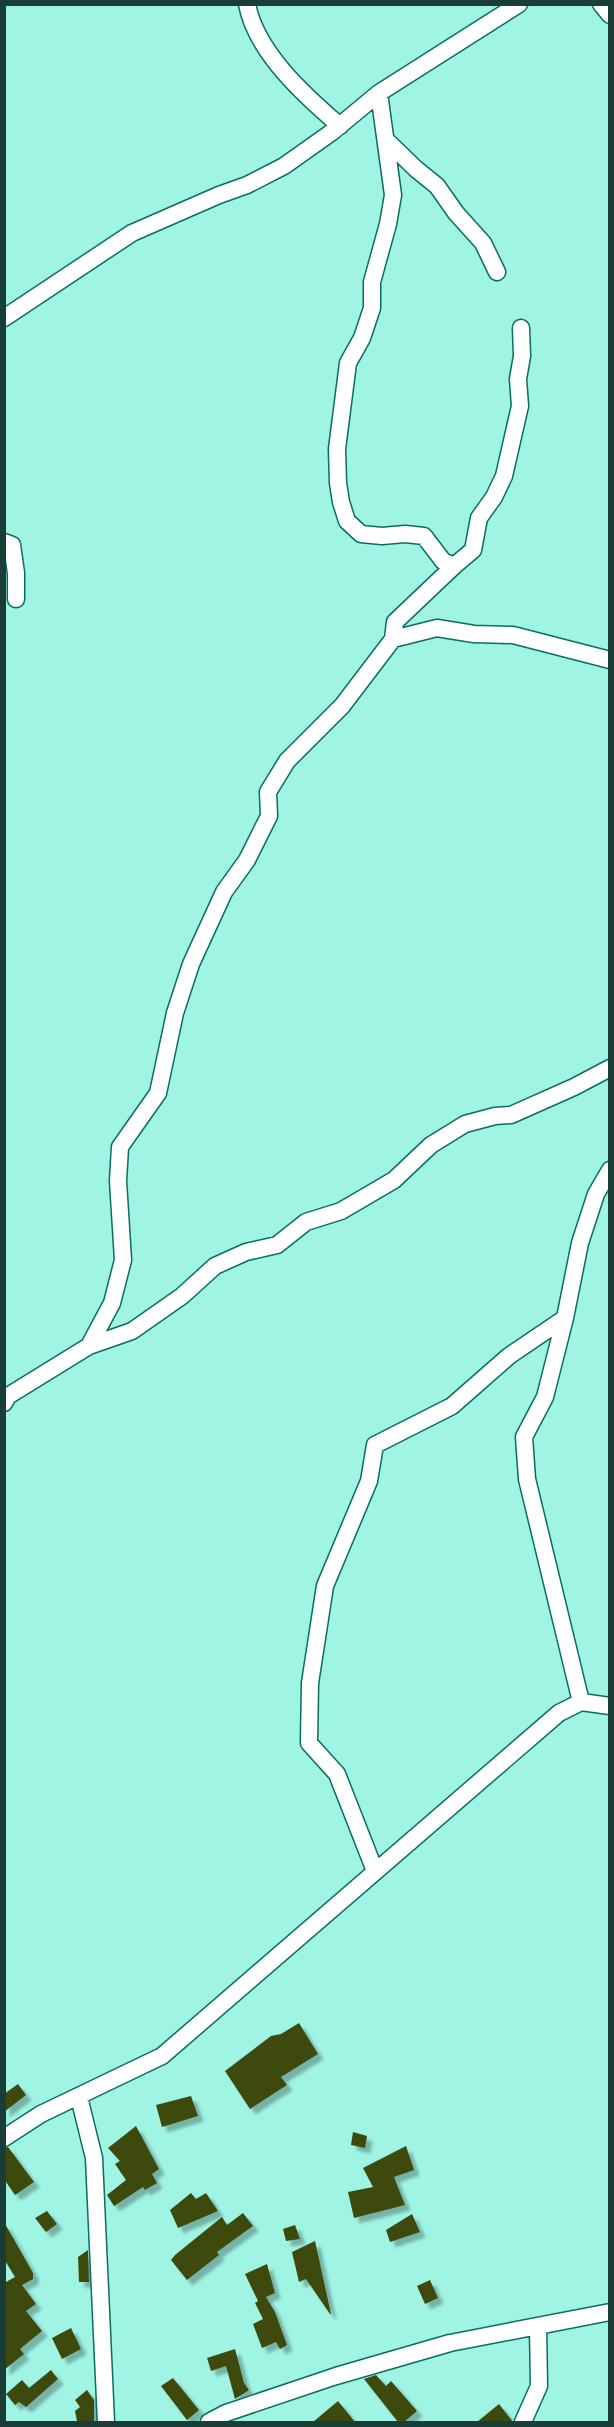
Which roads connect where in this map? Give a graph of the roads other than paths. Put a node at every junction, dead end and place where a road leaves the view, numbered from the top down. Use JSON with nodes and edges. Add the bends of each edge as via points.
{"nodes":[{"id":1,"x":247,"y":4,"type":"edge"},
{"id":2,"x":519,"y":4,"type":"edge"},
{"id":3,"x":601,"y":4,"type":"edge"},
{"id":4,"x":609,"y":15,"type":"edge"},
{"id":5,"x":379,"y":93,"type":"junction"},
{"id":6,"x":340,"y":126,"type":"junction"},
{"id":7,"x":387,"y":140,"type":"junction"},
{"id":8,"x":497,"y":272,"type":"dead end"},
{"id":9,"x":4,"y":318,"type":"edge"},
{"id":10,"x":521,"y":328,"type":"dead end"},
{"id":11,"x":4,"y":542,"type":"edge"},
{"id":12,"x":453,"y":566,"type":"junction"},
{"id":13,"x":16,"y":599,"type":"dead end"},
{"id":14,"x":393,"y":639,"type":"junction"},
{"id":15,"x":609,"y":660,"type":"edge"},
{"id":16,"x":609,"y":1068,"type":"edge"},
{"id":17,"x":609,"y":1170,"type":"edge"},
{"id":18,"x":565,"y":1318,"type":"junction"},
{"id":19,"x":89,"y":1346,"type":"junction"},
{"id":20,"x":6,"y":1399,"type":"edge"},
{"id":21,"x":580,"y":1702,"type":"junction"},
{"id":22,"x":609,"y":1706,"type":"edge"},
{"id":23,"x":375,"y":1871,"type":"junction"},
{"id":24,"x":80,"y":2097,"type":"junction"},
{"id":25,"x":4,"y":2138,"type":"edge"},
{"id":26,"x":609,"y":2312,"type":"edge"},
{"id":27,"x":538,"y":2326,"type":"junction"},
{"id":28,"x":106,"y":2422,"type":"edge"},
{"id":29,"x":209,"y":2422,"type":"edge"},
{"id":30,"x":523,"y":2422,"type":"edge"}],
"edges":[{"from":1,"to":6,"type":"street","via":[[261,43]]},
{"from":2,"to":5,"type":"street"},
{"from":3,"to":4,"type":"street"},
{"from":5,"to":6,"type":"street"},
{"from":5,"to":7,"type":"street"},
{"from":6,"to":9,"type":"street","via":[[284,166],[132,233]]},
{"from":7,"to":8,"type":"street","via":[[437,186],[483,243]]},
{"from":7,"to":12,"type":"street","via":[[393,195],[372,282],[372,308],[348,363],[337,449],[340,502],[347,521],[361,534],[424,536],[443,561]]},
{"from":10,"to":12,"type":"street","via":[[520,406],[504,476],[479,518],[473,550]]},
{"from":11,"to":13,"type":"street","via":[[12,545]]},
{"from":12,"to":14,"type":"street","via":[[395,622]]},
{"from":14,"to":15,"type":"street","via":[[437,628],[513,635]]},
{"from":14,"to":19,"type":"street","via":[[342,705],[287,761],[268,792],[269,816],[247,860],[224,892],[190,964],[158,1093],[120,1147],[123,1260],[112,1303]]},
{"from":16,"to":19,"type":"street","via":[[512,1115],[465,1124],[431,1146],[394,1180],[341,1211],[306,1222],[277,1245],[246,1252],[215,1266],[182,1296],[132,1331]]},
{"from":17,"to":18,"type":"street","via":[[596,1194],[580,1243]]},
{"from":18,"to":21,"type":"street","via":[[545,1397],[524,1437],[527,1479]]},
{"from":18,"to":23,"type":"street","via":[[509,1356],[452,1406],[375,1445],[369,1480],[325,1586],[310,1683],[309,1743],[337,1774]]},
{"from":19,"to":20,"type":"street"},
{"from":21,"to":22,"type":"street"},
{"from":21,"to":23,"type":"street","via":[[560,1713]]},
{"from":23,"to":24,"type":"street","via":[[162,2056]]},
{"from":24,"to":25,"type":"street","via":[[41,2114]]},
{"from":24,"to":28,"type":"street","via":[[94,2158]]},
{"from":26,"to":27,"type":"street"},
{"from":27,"to":29,"type":"street","via":[[450,2343],[336,2376]]},
{"from":27,"to":30,"type":"street","via":[[539,2386]]}]}
